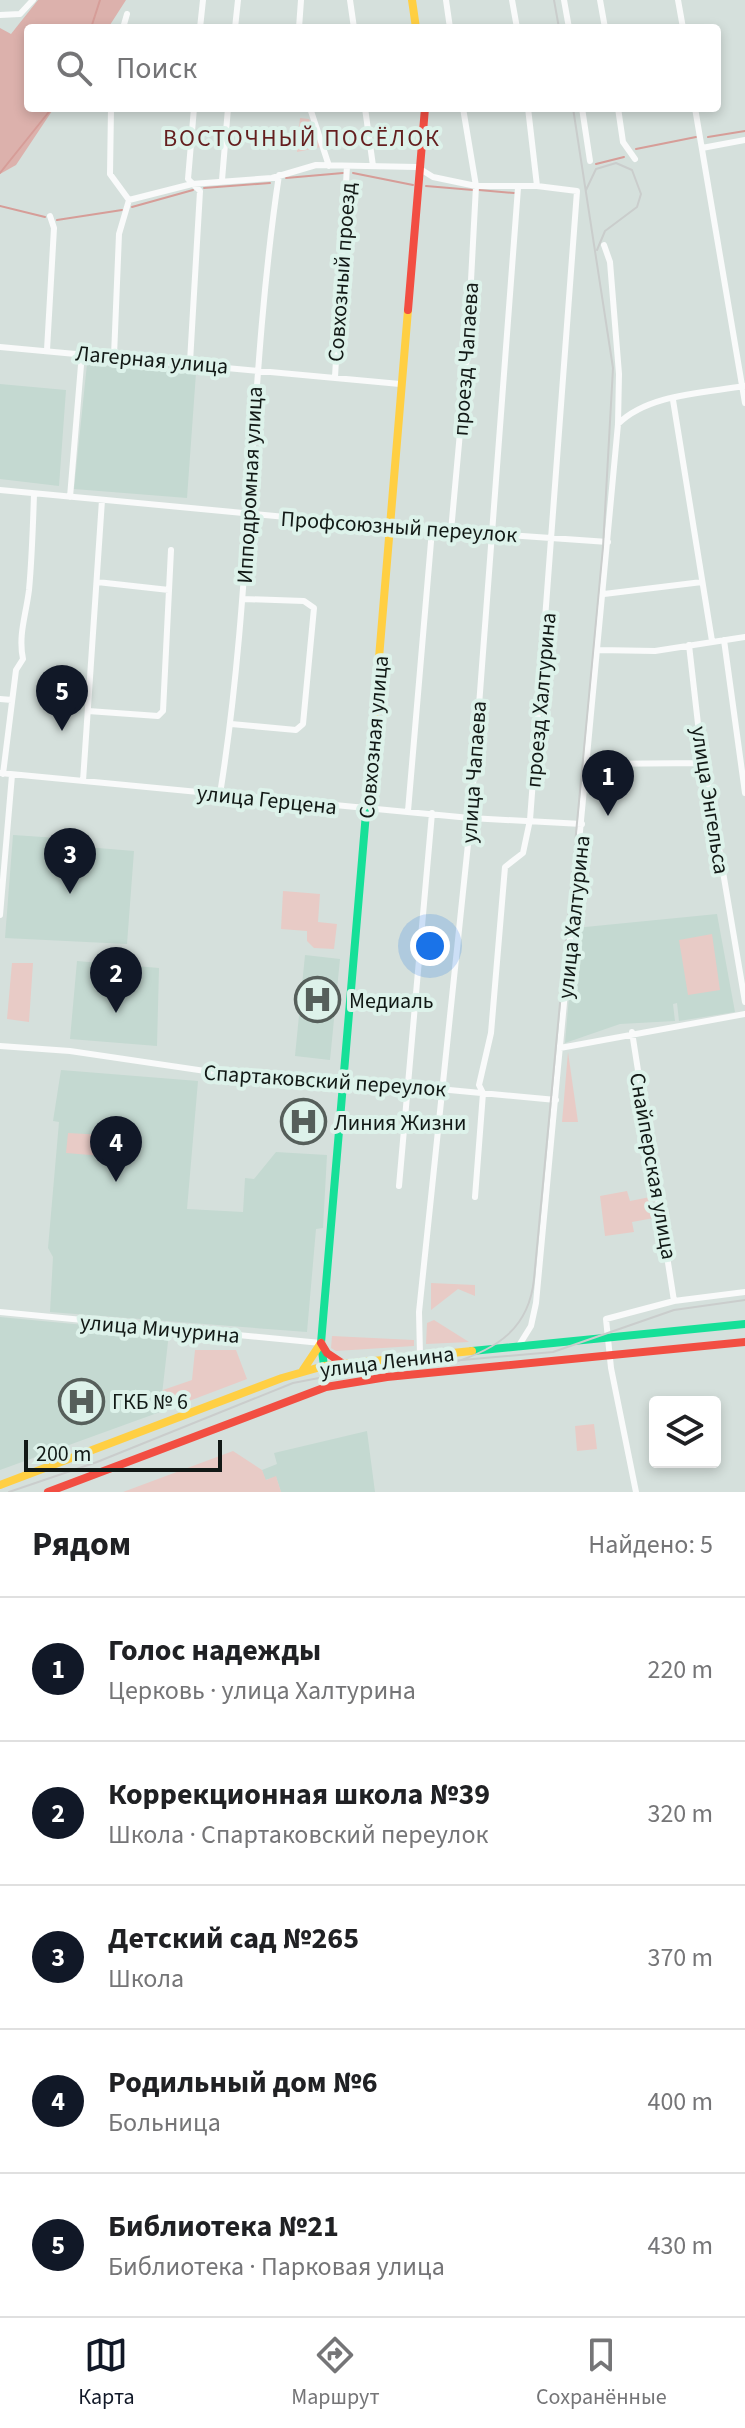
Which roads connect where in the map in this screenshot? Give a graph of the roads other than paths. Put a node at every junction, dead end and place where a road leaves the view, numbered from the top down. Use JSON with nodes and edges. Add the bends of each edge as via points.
{"nodes":[{"id":1,"x":33,"y":0,"type":"edge"},
{"id":2,"x":203,"y":0,"type":"edge"},
{"id":3,"x":238,"y":0,"type":"edge"},
{"id":4,"x":301,"y":0,"type":"edge"},
{"id":5,"x":350,"y":0,"type":"edge"},
{"id":6,"x":412,"y":0,"type":"edge"},
{"id":7,"x":446,"y":0,"type":"edge"},
{"id":8,"x":512,"y":0,"type":"edge"},
{"id":9,"x":564,"y":0,"type":"edge"},
{"id":10,"x":600,"y":0,"type":"edge"},
{"id":11,"x":678,"y":0,"type":"edge"},
{"id":12,"x":127,"y":14,"type":"dead end"},
{"id":13,"x":0,"y":15,"type":"edge"},
{"id":14,"x":124,"y":24,"type":"edge"},
{"id":15,"x":200,"y":24,"type":"edge"},
{"id":16,"x":235,"y":24,"type":"edge"},
{"id":17,"x":299,"y":24,"type":"edge"},
{"id":18,"x":353,"y":24,"type":"edge"},
{"id":19,"x":415,"y":24,"type":"edge"},
{"id":20,"x":449,"y":24,"type":"edge"},
{"id":21,"x":516,"y":24,"type":"edge"},
{"id":22,"x":568,"y":24,"type":"edge"},
{"id":23,"x":604,"y":24,"type":"edge"},
{"id":24,"x":682,"y":24,"type":"edge"},
{"id":25,"x":111,"y":112,"type":"edge"},
{"id":26,"x":194,"y":112,"type":"edge"},
{"id":27,"x":228,"y":112,"type":"edge"},
{"id":28,"x":311,"y":112,"type":"edge"},
{"id":29,"x":366,"y":112,"type":"edge"},
{"id":30,"x":425,"y":112,"type":"edge"},
{"id":31,"x":464,"y":112,"type":"edge"},
{"id":32,"x":528,"y":112,"type":"edge"},
{"id":33,"x":583,"y":112,"type":"edge"},
{"id":34,"x":619,"y":112,"type":"edge"},
{"id":35,"x":696,"y":112,"type":"edge"},
{"id":36,"x":745,"y":140,"type":"edge"},
{"id":37,"x":702,"y":148,"type":"junction"},
{"id":38,"x":635,"y":159,"type":"dead end"},
{"id":39,"x":590,"y":161,"type":"dead end"},
{"id":40,"x":329,"y":166,"type":"junction"},
{"id":41,"x":347,"y":166,"type":"junction"},
{"id":42,"x":373,"y":166,"type":"junction"},
{"id":43,"x":422,"y":168,"type":"junction"},
{"id":44,"x":279,"y":175,"type":"junction"},
{"id":45,"x":222,"y":180,"type":"junction"},
{"id":46,"x":192,"y":184,"type":"junction"},
{"id":47,"x":476,"y":186,"type":"junction"},
{"id":48,"x":537,"y":186,"type":"junction"},
{"id":49,"x":518,"y":188,"type":"junction"},
{"id":50,"x":129,"y":200,"type":"junction"},
{"id":51,"x":50,"y":216,"type":"dead end"},
{"id":52,"x":604,"y":245,"type":"dead end"},
{"id":53,"x":0,"y":347,"type":"edge"},
{"id":54,"x":47,"y":350,"type":"junction"},
{"id":55,"x":82,"y":353,"type":"junction"},
{"id":56,"x":114,"y":356,"type":"junction"},
{"id":57,"x":190,"y":362,"type":"junction"},
{"id":58,"x":256,"y":369,"type":"junction"},
{"id":59,"x":335,"y":377,"type":"junction"},
{"id":60,"x":400,"y":384,"type":"junction"},
{"id":61,"x":744,"y":386,"type":"edge"},
{"id":62,"x":673,"y":400,"type":"junction"},
{"id":63,"x":745,"y":403,"type":"edge"},
{"id":64,"x":618,"y":424,"type":"junction"},
{"id":65,"x":0,"y":490,"type":"edge"},
{"id":66,"x":34,"y":494,"type":"junction"},
{"id":67,"x":70,"y":497,"type":"junction"},
{"id":68,"x":102,"y":500,"type":"junction"},
{"id":69,"x":250,"y":515,"type":"junction"},
{"id":70,"x":392,"y":527,"type":"junction"},
{"id":71,"x":432,"y":530,"type":"junction"},
{"id":72,"x":451,"y":531,"type":"junction"},
{"id":73,"x":491,"y":533,"type":"junction"},
{"id":74,"x":554,"y":538,"type":"junction"},
{"id":75,"x":608,"y":542,"type":"junction"},
{"id":76,"x":171,"y":550,"type":"dead end"},
{"id":77,"x":97,"y":582,"type":"junction"},
{"id":78,"x":702,"y":582,"type":"junction"},
{"id":79,"x":169,"y":590,"type":"junction"},
{"id":80,"x":604,"y":594,"type":"junction"},
{"id":81,"x":243,"y":599,"type":"junction"},
{"id":82,"x":745,"y":637,"type":"edge"},
{"id":83,"x":724,"y":640,"type":"junction"},
{"id":84,"x":712,"y":641,"type":"junction"},
{"id":85,"x":689,"y":645,"type":"junction"},
{"id":86,"x":599,"y":650,"type":"junction"},
{"id":87,"x":0,"y":699,"type":"edge"},
{"id":88,"x":12,"y":700,"type":"junction"},
{"id":89,"x":88,"y":711,"type":"junction"},
{"id":90,"x":231,"y":724,"type":"junction"},
{"id":91,"x":705,"y":763,"type":"junction"},
{"id":92,"x":587,"y":764,"type":"junction"},
{"id":93,"x":2,"y":774,"type":"edge"},
{"id":94,"x":12,"y":775,"type":"junction"},
{"id":95,"x":83,"y":781,"type":"junction"},
{"id":96,"x":745,"y":793,"type":"edge"},
{"id":97,"x":220,"y":794,"type":"junction"},
{"id":98,"x":366,"y":808,"type":"junction"},
{"id":99,"x":408,"y":811,"type":"junction"},
{"id":100,"x":432,"y":813,"type":"junction"},
{"id":101,"x":470,"y":818,"type":"junction"},
{"id":102,"x":530,"y":820,"type":"junction"},
{"id":103,"x":582,"y":824,"type":"junction"},
{"id":104,"x":0,"y":915,"type":"edge"},
{"id":105,"x":745,"y":1002,"type":"edge"},
{"id":106,"x":745,"y":1014,"type":"edge"},
{"id":107,"x":632,"y":1032,"type":"junction"},
{"id":108,"x":0,"y":1046,"type":"edge"},
{"id":109,"x":560,"y":1048,"type":"junction"},
{"id":110,"x":344,"y":1080,"type":"junction"},
{"id":111,"x":406,"y":1086,"type":"junction"},
{"id":112,"x":442,"y":1088,"type":"junction"},
{"id":113,"x":483,"y":1093,"type":"junction"},
{"id":114,"x":556,"y":1100,"type":"junction"},
{"id":115,"x":399,"y":1186,"type":"dead end"},
{"id":116,"x":475,"y":1197,"type":"dead end"},
{"id":117,"x":745,"y":1292,"type":"edge"},
{"id":118,"x":674,"y":1301,"type":"junction"},
{"id":119,"x":0,"y":1312,"type":"edge"},
{"id":120,"x":745,"y":1324,"type":"edge"},
{"id":121,"x":733,"y":1325,"type":"junction"},
{"id":122,"x":609,"y":1338,"type":"junction"},
{"id":123,"x":321,"y":1343,"type":"junction"},
{"id":124,"x":742,"y":1344,"type":"edge"},
{"id":125,"x":518,"y":1347,"type":"junction"},
{"id":126,"x":420,"y":1355,"type":"junction"},
{"id":127,"x":611,"y":1357,"type":"junction"},
{"id":128,"x":342,"y":1363,"type":"junction"},
{"id":129,"x":324,"y":1366,"type":"junction"},
{"id":130,"x":300,"y":1373,"type":"junction"},
{"id":131,"x":326,"y":1387,"type":"junction"},
{"id":132,"x":49,"y":1468,"type":"junction"},
{"id":133,"x":0,"y":1485,"type":"edge"},
{"id":134,"x":58,"y":1488,"type":"junction"},
{"id":135,"x":48,"y":1492,"type":"edge"},
{"id":136,"x":636,"y":1492,"type":"edge"}],
"edges":[{"from":1,"to":13,"type":"street","via":[[20,14]]},
{"from":2,"to":15,"type":"street"},
{"from":3,"to":16,"type":"street"},
{"from":4,"to":17,"type":"street"},
{"from":5,"to":18,"type":"street"},
{"from":6,"to":19,"type":"main road"},
{"from":7,"to":20,"type":"street"},
{"from":8,"to":21,"type":"street"},
{"from":9,"to":22,"type":"street"},
{"from":10,"to":23,"type":"street"},
{"from":11,"to":24,"type":"street"},
{"from":12,"to":14,"type":"street"},
{"from":25,"to":50,"type":"street","via":[[110,174]]},
{"from":26,"to":46,"type":"street","via":[[188,179]]},
{"from":27,"to":45,"type":"street"},
{"from":28,"to":40,"type":"street"},
{"from":29,"to":42,"type":"street","name":"Совхозный проезд"},
{"from":30,"to":43,"type":"main road","name":"Совхозная улица"},
{"from":31,"to":47,"type":"street"},
{"from":32,"to":48,"type":"street"},
{"from":33,"to":39,"type":"street"},
{"from":34,"to":38,"type":"street","via":[[623,142]]},
{"from":35,"to":37,"type":"street"},
{"from":36,"to":37,"type":"street"},
{"from":37,"to":61,"type":"street"},
{"from":40,"to":41,"type":"street"},
{"from":40,"to":44,"type":"street"},
{"from":41,"to":42,"type":"street"},
{"from":41,"to":59,"type":"street","name":"Совхозный проезд"},
{"from":42,"to":43,"type":"street"},
{"from":43,"to":47,"type":"street","via":[[433,177]]},
{"from":43,"to":60,"type":"main road","name":"Совхозная улица"},
{"from":44,"to":45,"type":"street"},
{"from":44,"to":58,"type":"street","name":"Ипподромная улица"},
{"from":45,"to":46,"type":"street"},
{"from":46,"to":50,"type":"street"},
{"from":46,"to":57,"type":"street","via":[[200,191]]},
{"from":47,"to":49,"type":"street"},
{"from":47,"to":72,"type":"street","name":"проезд Чапаева"},
{"from":48,"to":49,"type":"street"},
{"from":48,"to":74,"type":"street","name":"проезд Халтурина","via":[[577,191]]},
{"from":49,"to":73,"type":"street","name":"улица Чапаева"},
{"from":50,"to":56,"type":"street","via":[[119,234]]},
{"from":51,"to":54,"type":"street","via":[[54,228]]},
{"from":52,"to":64,"type":"street","name":"улица Халтурина","via":[[619,374]]},
{"from":53,"to":54,"type":"street","name":"Лагерная улица"},
{"from":54,"to":55,"type":"street","name":"Лагерная улица"},
{"from":55,"to":56,"type":"street","name":"Лагерная улица"},
{"from":55,"to":67,"type":"street"},
{"from":56,"to":57,"type":"street","name":"Лагерная улица"},
{"from":57,"to":58,"type":"street","name":"Лагерная улица"},
{"from":58,"to":59,"type":"street","name":"Лагерная улица"},
{"from":58,"to":69,"type":"street","name":"Ипподромная улица"},
{"from":59,"to":60,"type":"street","name":"Лагерная улица"},
{"from":60,"to":70,"type":"main road","name":"Совхозная улица"},
{"from":61,"to":62,"type":"street"},
{"from":61,"to":63,"type":"street"},
{"from":62,"to":64,"type":"street","via":[[632,410]]},
{"from":62,"to":78,"type":"street"},
{"from":64,"to":75,"type":"street","name":"улица Халтурина"},
{"from":65,"to":66,"type":"street","name":"Профсоюзный переулок"},
{"from":66,"to":67,"type":"street","name":"Профсоюзный переулок"},
{"from":66,"to":88,"type":"street","via":[[33,551],[19,638],[23,659]]},
{"from":67,"to":68,"type":"street","name":"Профсоюзный переулок"},
{"from":68,"to":69,"type":"street","name":"Профсоюзный переулок"},
{"from":68,"to":77,"type":"street"},
{"from":69,"to":70,"type":"street","name":"Профсоюзный переулок"},
{"from":69,"to":81,"type":"street","name":"Ипподромная улица"},
{"from":70,"to":71,"type":"street","name":"Профсоюзный переулок"},
{"from":70,"to":98,"type":"main road","name":"Совхозная улица"},
{"from":71,"to":72,"type":"street","name":"Профсоюзный переулок"},
{"from":71,"to":99,"type":"street"},
{"from":72,"to":73,"type":"street","name":"Профсоюзный переулок"},
{"from":73,"to":74,"type":"street","name":"Профсоюзный переулок"},
{"from":73,"to":101,"type":"street","name":"улица Чапаева"},
{"from":74,"to":75,"type":"street","name":"Профсоюзный переулок"},
{"from":74,"to":102,"type":"street","name":"проезд Халтурина"},
{"from":75,"to":80,"type":"street","name":"улица Халтурина"},
{"from":76,"to":79,"type":"street"},
{"from":77,"to":79,"type":"street"},
{"from":77,"to":89,"type":"street"},
{"from":78,"to":80,"type":"street"},
{"from":78,"to":84,"type":"street"},
{"from":79,"to":89,"type":"street","via":[[163,711],[158,716]]},
{"from":80,"to":86,"type":"street","name":"улица Халтурина"},
{"from":81,"to":90,"type":"street","name":"Ипподромная улица"},
{"from":81,"to":90,"type":"street","via":[[304,601],[314,608],[303,724],[296,730]]},
{"from":82,"to":83,"type":"street"},
{"from":83,"to":84,"type":"street"},
{"from":83,"to":96,"type":"street"},
{"from":84,"to":85,"type":"street"},
{"from":85,"to":86,"type":"street","via":[[655,651]]},
{"from":85,"to":91,"type":"street","name":"улица Энгельса"},
{"from":86,"to":92,"type":"street","name":"улица Халтурина"},
{"from":87,"to":88,"type":"street"},
{"from":88,"to":93,"type":"street"},
{"from":89,"to":95,"type":"street"},
{"from":90,"to":97,"type":"street","name":"Ипподромная улица"},
{"from":91,"to":92,"type":"street"},
{"from":91,"to":105,"type":"street","name":"улица Энгельса"},
{"from":92,"to":103,"type":"street","name":"улица Халтурина"},
{"from":93,"to":94,"type":"street","name":"улица Герцена"},
{"from":94,"to":95,"type":"street","name":"улица Герцена"},
{"from":94,"to":104,"type":"street"},
{"from":95,"to":97,"type":"street","name":"улица Герцена"},
{"from":97,"to":98,"type":"street","name":"улица Герцена"},
{"from":98,"to":99,"type":"street","name":"улица Герцена"},
{"from":98,"to":110,"type":"main road","name":"Совхозная улица"},
{"from":99,"to":100,"type":"street","name":"улица Герцена"},
{"from":100,"to":101,"type":"street","name":"улица Герцена"},
{"from":100,"to":111,"type":"street"},
{"from":101,"to":102,"type":"street","name":"улица Герцена"},
{"from":101,"to":112,"type":"street","name":"улица Чапаева"},
{"from":102,"to":103,"type":"street","name":"улица Герцена"},
{"from":102,"to":113,"type":"street","name":"проезд Халтурина","via":[[523,853],[505,867],[491,1033],[479,1085]]},
{"from":103,"to":109,"type":"street","name":"улица Халтурина"},
{"from":106,"to":107,"type":"street"},
{"from":107,"to":109,"type":"street"},
{"from":107,"to":118,"type":"street","name":"Снайперская улица"},
{"from":108,"to":110,"type":"street","name":"Спартаковский переулок","via":[[259,1079]]},
{"from":109,"to":114,"type":"street","name":"улица Халтурина"},
{"from":110,"to":111,"type":"street","name":"Спартаковский переулок"},
{"from":110,"to":123,"type":"main road","name":"Совхозная улица"},
{"from":111,"to":112,"type":"street","name":"Спартаковский переулок"},
{"from":111,"to":115,"type":"street"},
{"from":112,"to":113,"type":"street","name":"Спартаковский переулок"},
{"from":112,"to":126,"type":"street","name":"улица Чапаева","via":[[417,1336]]},
{"from":113,"to":114,"type":"street","name":"Спартаковский переулок"},
{"from":113,"to":116,"type":"street","name":"проезд Халтурина"},
{"from":114,"to":125,"type":"street","name":"улица Халтурина","via":[[536,1303],[531,1326]]},
{"from":117,"to":118,"type":"street"},
{"from":118,"to":122,"type":"street","via":[[606,1319]]},
{"from":119,"to":123,"type":"street","name":"улица Мичурина"},
{"from":120,"to":121,"type":"main road","name":"улица Ленина"},
{"from":121,"to":122,"type":"main road","name":"улица Ленина"},
{"from":121,"to":124,"type":"main road"},
{"from":122,"to":125,"type":"main road","name":"улица Ленина"},
{"from":122,"to":127,"type":"street"},
{"from":123,"to":128,"type":"main road"},
{"from":123,"to":129,"type":"main road","name":"Совхозная улица"},
{"from":123,"to":130,"type":"main road"},
{"from":124,"to":127,"type":"main road","name":"улица Ленина"},
{"from":125,"to":126,"type":"main road","name":"улица Ленина"},
{"from":126,"to":128,"type":"main road","name":"улица Ленина"},
{"from":127,"to":131,"type":"main road","name":"улица Ленина"},
{"from":127,"to":136,"type":"street"},
{"from":128,"to":129,"type":"main road","name":"улица Ленина"},
{"from":129,"to":130,"type":"main road","name":"улица Ленина"},
{"from":129,"to":131,"type":"main road","name":"Совхозная улица"},
{"from":130,"to":132,"type":"main road","name":"улица Ленина"},
{"from":131,"to":134,"type":"main road","name":"улица Ленина"},
{"from":132,"to":133,"type":"main road","name":"улица Ленина"},
{"from":132,"to":134,"type":"main road"},
{"from":134,"to":135,"type":"main road","name":"улица Ленина"}]}
